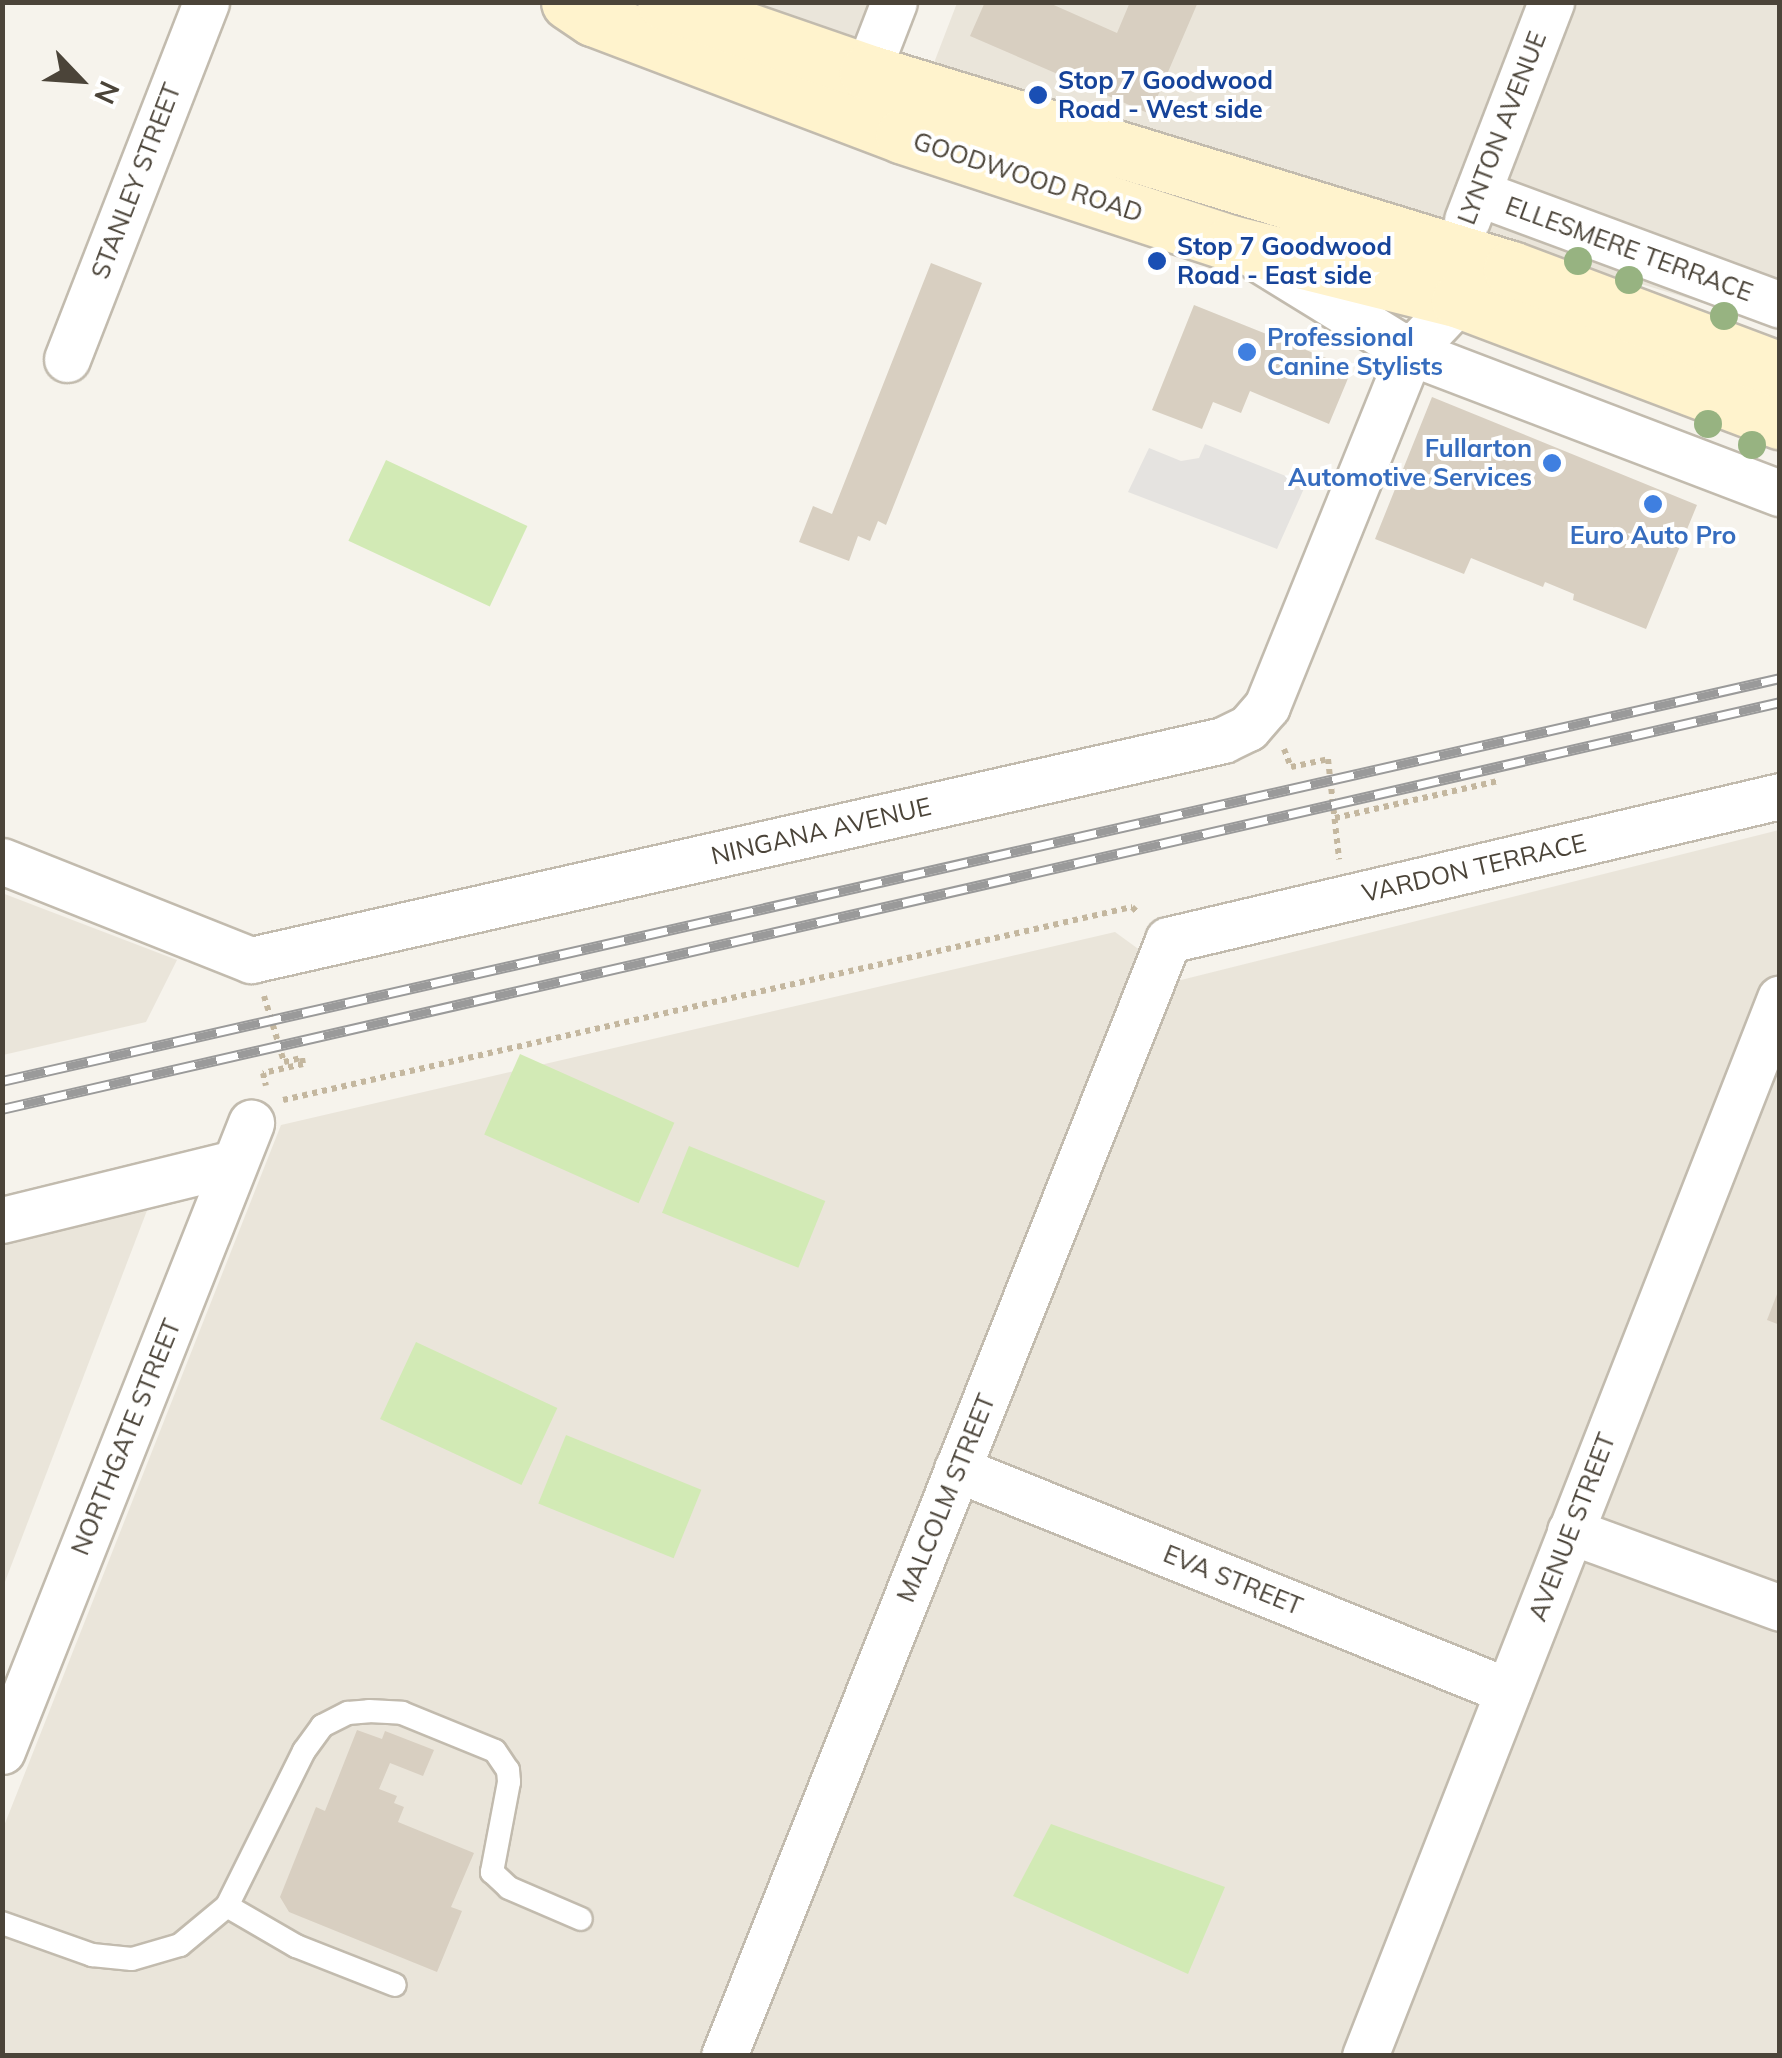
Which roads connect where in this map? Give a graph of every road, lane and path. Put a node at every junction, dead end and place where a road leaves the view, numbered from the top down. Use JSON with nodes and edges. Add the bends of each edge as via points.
{"nodes":[{"id":1,"x":206,"y":2,"type":"edge"},
{"id":2,"x":569,"y":2,"type":"edge"},
{"id":3,"x":665,"y":2,"type":"edge"},
{"id":4,"x":894,"y":2,"type":"edge"},
{"id":5,"x":1551,"y":2,"type":"edge"},
{"id":6,"x":858,"y":94,"type":"junction"},
{"id":7,"x":1478,"y":193,"type":"junction"},
{"id":8,"x":1231,"y":243,"type":"junction"},
{"id":9,"x":1456,"y":276,"type":"junction"},
{"id":10,"x":1780,"y":305,"type":"edge"},
{"id":11,"x":1410,"y":352,"type":"junction"},
{"id":12,"x":67,"y":359,"type":"dead end"},
{"id":13,"x":1780,"y":370,"type":"edge"},
{"id":14,"x":1780,"y":422,"type":"edge"},
{"id":15,"x":1780,"y":493,"type":"edge"},
{"id":16,"x":1267,"y":706,"type":"junction"},
{"id":17,"x":1498,"y":781,"type":"dead end"},
{"id":18,"x":1780,"y":796,"type":"edge"},
{"id":19,"x":1335,"y":818,"type":"junction"},
{"id":20,"x":2,"y":861,"type":"edge"},
{"id":21,"x":1343,"y":898,"type":"junction"},
{"id":22,"x":1168,"y":940,"type":"junction"},
{"id":23,"x":251,"y":960,"type":"junction"},
{"id":24,"x":1780,"y":998,"type":"edge"},
{"id":25,"x":256,"y":1129,"type":"junction"},
{"id":26,"x":2,"y":1220,"type":"edge"},
{"id":27,"x":957,"y":1469,"type":"junction"},
{"id":28,"x":1570,"y":1531,"type":"junction"},
{"id":29,"x":1780,"y":1608,"type":"edge"},
{"id":30,"x":1508,"y":1691,"type":"junction"},
{"id":31,"x":2,"y":1751,"type":"edge"},
{"id":32,"x":227,"y":1906,"type":"junction"},
{"id":33,"x":581,"y":1919,"type":"dead end"},
{"id":34,"x":2,"y":1923,"type":"edge"},
{"id":35,"x":395,"y":1985,"type":"dead end"},
{"id":36,"x":724,"y":2056,"type":"edge"},
{"id":37,"x":1365,"y":2056,"type":"edge"}],
"edges":[{"from":1,"to":12,"type":"street","name":"STANLEY STREET"},
{"from":2,"to":6,"type":"main road","name":"GOODWOOD ROAD","via":[[593,18]]},
{"from":3,"to":6,"type":"main road","name":"GOODWOOD ROAD"},
{"from":4,"to":6,"type":"street"},
{"from":5,"to":7,"type":"street","name":"LYNTON AVENUE"},
{"from":6,"to":8,"type":"main road","name":"GOODWOOD ROAD"},
{"from":6,"to":9,"type":"main road","name":"GOODWOOD ROAD"},
{"from":7,"to":9,"type":"street","name":"LYNTON AVENUE"},
{"from":7,"to":10,"type":"street","name":"ELLESMERE TERRACE"},
{"from":8,"to":9,"type":"main road","name":"GOODWOOD ROAD"},
{"from":8,"to":11,"type":"street"},
{"from":9,"to":11,"type":"street","name":"NINGANA AVENUE"},
{"from":9,"to":13,"type":"main road","name":"GOODWOOD ROAD","via":[[1664,324]]},
{"from":9,"to":14,"type":"main road","name":"GOODWOOD ROAD"},
{"from":11,"to":15,"type":"street"},
{"from":11,"to":16,"type":"street","name":"NINGANA AVENUE"},
{"from":16,"to":19,"type":"path","via":[[1291,766],[1328,759]]},
{"from":16,"to":23,"type":"street","name":"NINGANA AVENUE","via":[[1248,728],[1222,740]]},
{"from":17,"to":19,"type":"path"},
{"from":18,"to":21,"type":"street","name":"VARDON TERRACE"},
{"from":19,"to":21,"type":"path"},
{"from":20,"to":23,"type":"street"},
{"from":21,"to":22,"type":"street","name":"VARDON TERRACE"},
{"from":22,"to":25,"type":"path","via":[[1132,907]]},
{"from":22,"to":27,"type":"street","name":"MALCOLM STREET"},
{"from":23,"to":25,"type":"path","via":[[284,1062],[302,1058],[303,1064],[263,1073],[268,1092],[281,1089]]},
{"from":24,"to":28,"type":"street","name":"AVENUE STREET"},
{"from":25,"to":26,"type":"street"},
{"from":25,"to":31,"type":"street","name":"NORTHGATE STREET"},
{"from":27,"to":30,"type":"street","name":"EVA STREET"},
{"from":27,"to":36,"type":"street","name":"MALCOLM STREET"},
{"from":28,"to":29,"type":"street"},
{"from":28,"to":30,"type":"street","name":"AVENUE STREET"},
{"from":30,"to":37,"type":"street","name":"AVENUE STREET"},
{"from":32,"to":33,"type":"lane","via":[[322,1726],[348,1712],[369,1711],[402,1713],[496,1750],[509,1782],[492,1872],[509,1888]]},
{"from":32,"to":34,"type":"lane","via":[[180,1945],[132,1959],[92,1955]]},
{"from":32,"to":35,"type":"lane","via":[[296,1946]]}]}
